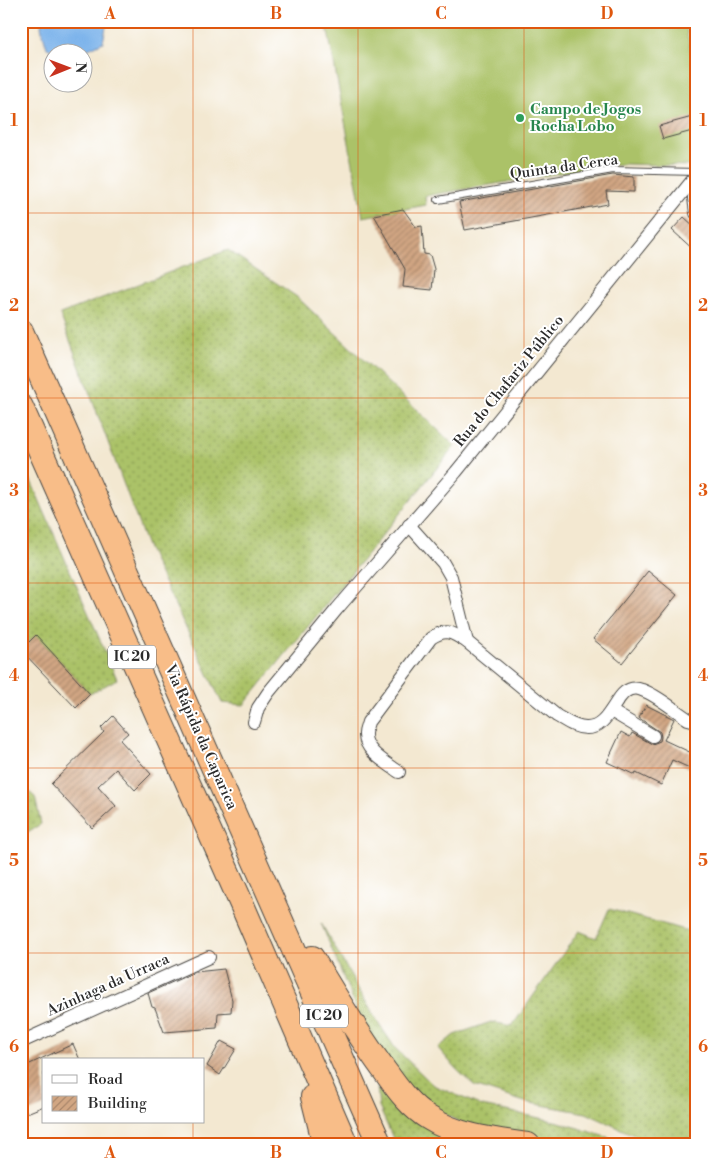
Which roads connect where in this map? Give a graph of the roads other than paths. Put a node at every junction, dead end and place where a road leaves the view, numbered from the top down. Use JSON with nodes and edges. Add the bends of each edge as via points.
{"nodes":[{"id":1,"x":696,"y":174,"type":"edge"},
{"id":2,"x":696,"y":187,"type":"edge"},
{"id":3,"x":438,"y":200,"type":"dead end"},
{"id":4,"x":696,"y":214,"type":"edge"},
{"id":5,"x":21,"y":331,"type":"edge"},
{"id":6,"x":21,"y":406,"type":"edge"},
{"id":7,"x":409,"y":525,"type":"junction"},
{"id":8,"x":466,"y":642,"type":"junction"},
{"id":9,"x":611,"y":710,"type":"junction"},
{"id":10,"x":696,"y":721,"type":"edge"},
{"id":11,"x":254,"y":722,"type":"dead end"},
{"id":12,"x":653,"y":736,"type":"dead end"},
{"id":13,"x":399,"y":772,"type":"dead end"},
{"id":14,"x":267,"y":887,"type":"junction"},
{"id":15,"x":209,"y":957,"type":"dead end"},
{"id":16,"x":296,"y":1030,"type":"junction"},
{"id":17,"x":21,"y":1042,"type":"edge"},
{"id":18,"x":325,"y":1145,"type":"edge"},
{"id":19,"x":346,"y":1145,"type":"edge"},
{"id":20,"x":380,"y":1145,"type":"edge"},
{"id":21,"x":528,"y":1145,"type":"edge"}],
"edges":[{"from":1,"to":3,"type":"lane","name":"Quinta da Cerca","via":[[613,170]]},
{"from":1,"to":7,"type":"street","name":"Rua do Chafariz Público","via":[[456,472]]},
{"from":2,"to":4,"type":"street"},
{"from":5,"to":14,"type":"highway","name":"Via Rápida da Caparica","number":"IC 20"},
{"from":6,"to":16,"type":"highway","name":"Via Rápida da Caparica","number":"IC 20"},
{"from":7,"to":8,"type":"street","via":[[451,577]]},
{"from":7,"to":11,"type":"street","name":"Rua do Chafariz Público","via":[[268,692]]},
{"from":8,"to":9,"type":"street","via":[[557,716],[574,726],[599,725]]},
{"from":8,"to":13,"type":"street","via":[[453,633],[444,632],[430,638],[368,722],[366,741],[372,751]]},
{"from":9,"to":10,"type":"street","via":[[623,692],[630,688],[641,689]]},
{"from":9,"to":12,"type":"street"},
{"from":14,"to":20,"type":"highway","name":"Via Rápida da Caparica","number":"IC 20"},
{"from":14,"to":21,"type":"highway","via":[[370,1052],[406,1099],[429,1118],[454,1130],[478,1138]]},
{"from":15,"to":17,"type":"street","name":"Azinhaga da Urraca"},
{"from":16,"to":18,"type":"highway"},
{"from":16,"to":19,"type":"highway","name":"Via Rápida da Caparica","number":"IC 20"}]}
